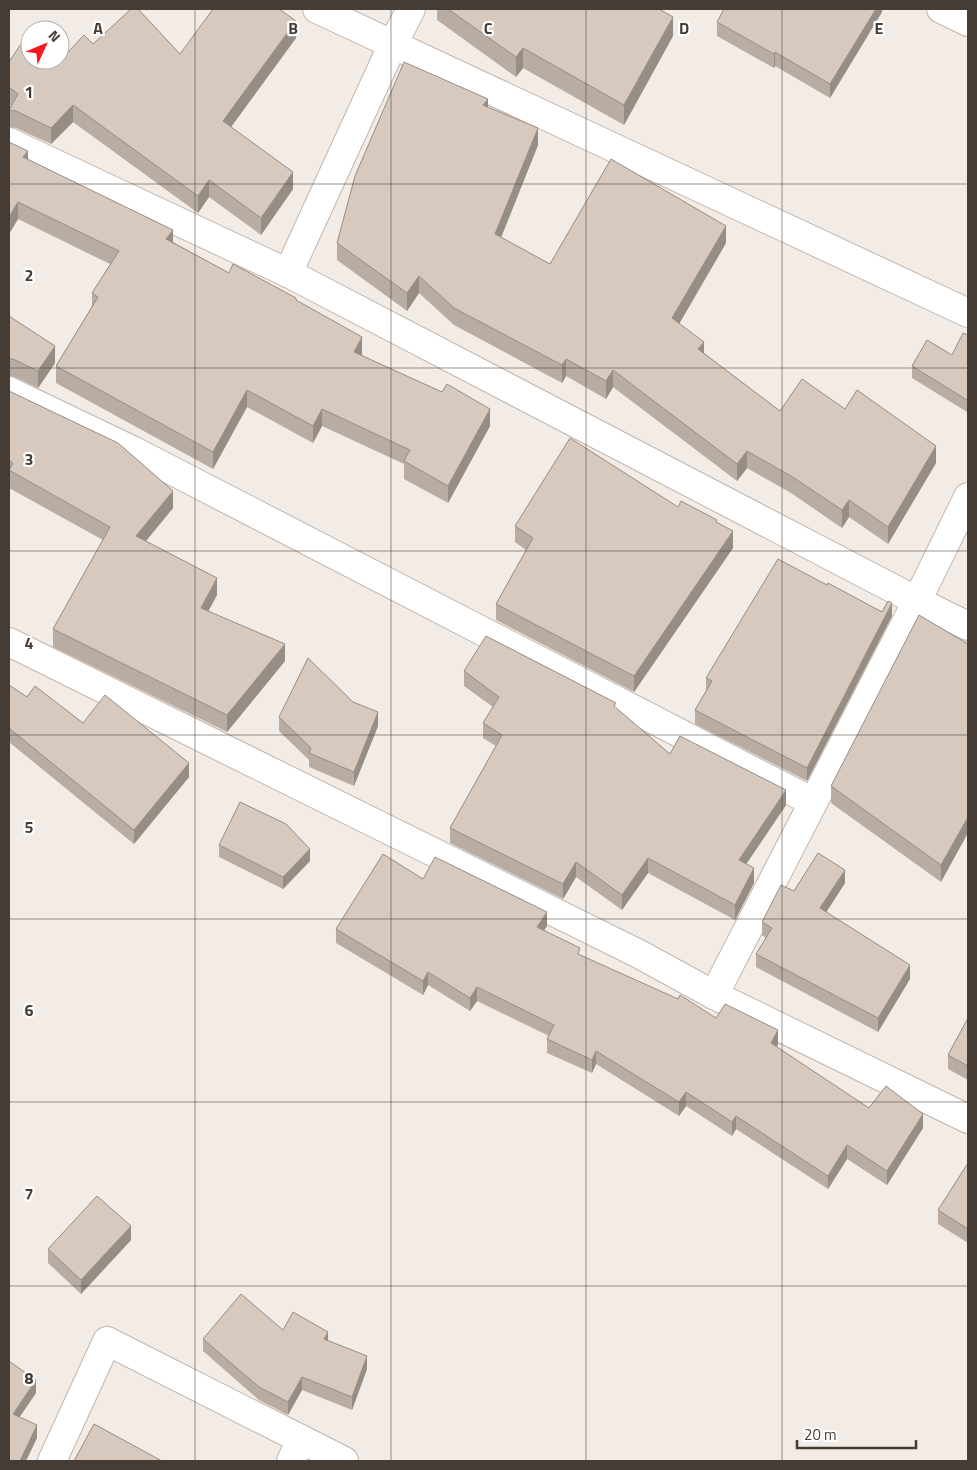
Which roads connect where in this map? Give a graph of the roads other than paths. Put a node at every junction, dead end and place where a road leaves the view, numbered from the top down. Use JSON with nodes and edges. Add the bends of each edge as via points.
{"nodes":[{"id":1,"x":317,"y":9,"type":"edge"},
{"id":2,"x":411,"y":9,"type":"edge"},
{"id":3,"x":941,"y":9,"type":"edge"},
{"id":4,"x":968,"y":22,"type":"edge"},
{"id":5,"x":393,"y":44,"type":"junction"},
{"id":6,"x":9,"y":142,"type":"edge"},
{"id":7,"x":288,"y":273,"type":"junction"},
{"id":8,"x":968,"y":313,"type":"edge"},
{"id":9,"x":9,"y":391,"type":"edge"},
{"id":10,"x":968,"y":497,"type":"edge"},
{"id":11,"x":917,"y":602,"type":"junction"},
{"id":12,"x":968,"y":626,"type":"edge"},
{"id":13,"x":9,"y":642,"type":"edge"},
{"id":14,"x":813,"y":802,"type":"junction"},
{"id":15,"x":714,"y":995,"type":"junction"},
{"id":16,"x":968,"y":1119,"type":"edge"},
{"id":17,"x":296,"y":1450,"type":"edge"},
{"id":18,"x":52,"y":1461,"type":"edge"},
{"id":19,"x":344,"y":1461,"type":"edge"}],
"edges":[{"from":1,"to":5,"type":"street"},
{"from":2,"to":5,"type":"street"},
{"from":3,"to":4,"type":"street"},
{"from":5,"to":7,"type":"street"},
{"from":5,"to":8,"type":"street"},
{"from":6,"to":7,"type":"street"},
{"from":7,"to":11,"type":"street"},
{"from":9,"to":14,"type":"street","via":[[134,450]]},
{"from":10,"to":11,"type":"street"},
{"from":11,"to":12,"type":"street"},
{"from":11,"to":14,"type":"street"},
{"from":13,"to":15,"type":"street","via":[[639,954]]},
{"from":14,"to":15,"type":"street"},
{"from":15,"to":16,"type":"street"},
{"from":17,"to":18,"type":"street","via":[[107,1341]]},
{"from":17,"to":19,"type":"street"}]}
